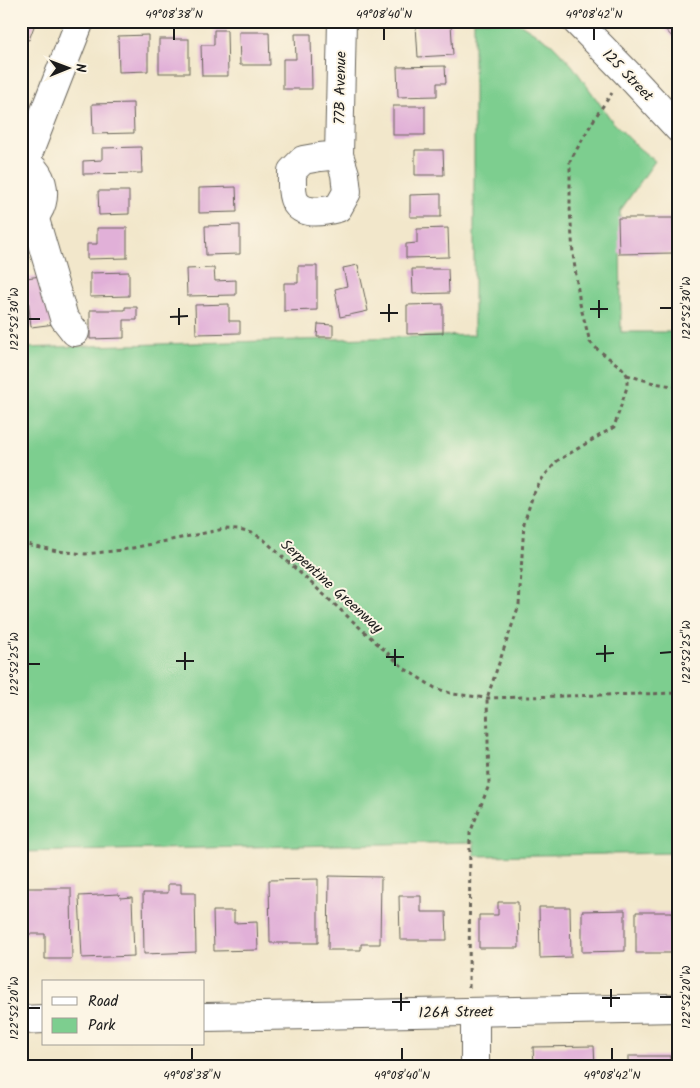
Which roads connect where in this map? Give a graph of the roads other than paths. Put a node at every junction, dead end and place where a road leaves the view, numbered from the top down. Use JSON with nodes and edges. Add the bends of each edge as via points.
{"nodes":[{"id":1,"x":80,"y":21,"type":"edge"},
{"id":2,"x":342,"y":21,"type":"edge"},
{"id":3,"x":576,"y":21,"type":"edge"},
{"id":4,"x":679,"y":129,"type":"edge"},
{"id":5,"x":339,"y":155,"type":"dead end"},
{"id":6,"x":23,"y":161,"type":"edge"},
{"id":7,"x":28,"y":220,"type":"edge"},
{"id":8,"x":75,"y":332,"type":"dead end"},
{"id":9,"x":472,"y":1001,"type":"junction"},
{"id":10,"x":679,"y":1008,"type":"edge"},
{"id":11,"x":205,"y":1017,"type":"edge"},
{"id":12,"x":42,"y":1019,"type":"edge"},
{"id":13,"x":21,"y":1020,"type":"edge"},
{"id":14,"x":474,"y":1067,"type":"edge"}],
"edges":[{"from":1,"to":6,"type":"street"},
{"from":2,"to":5,"type":"street","name":"77B Avenue"},
{"from":3,"to":4,"type":"street","name":"125 Street"},
{"from":6,"to":7,"type":"street","via":[[40,176],[43,187],[40,208]]},
{"from":7,"to":8,"type":"street","via":[[64,318]]},
{"from":9,"to":10,"type":"street","name":"126A Street"},
{"from":9,"to":11,"type":"street","name":"126A Street"},
{"from":9,"to":14,"type":"street"},
{"from":12,"to":13,"type":"street"}]}
